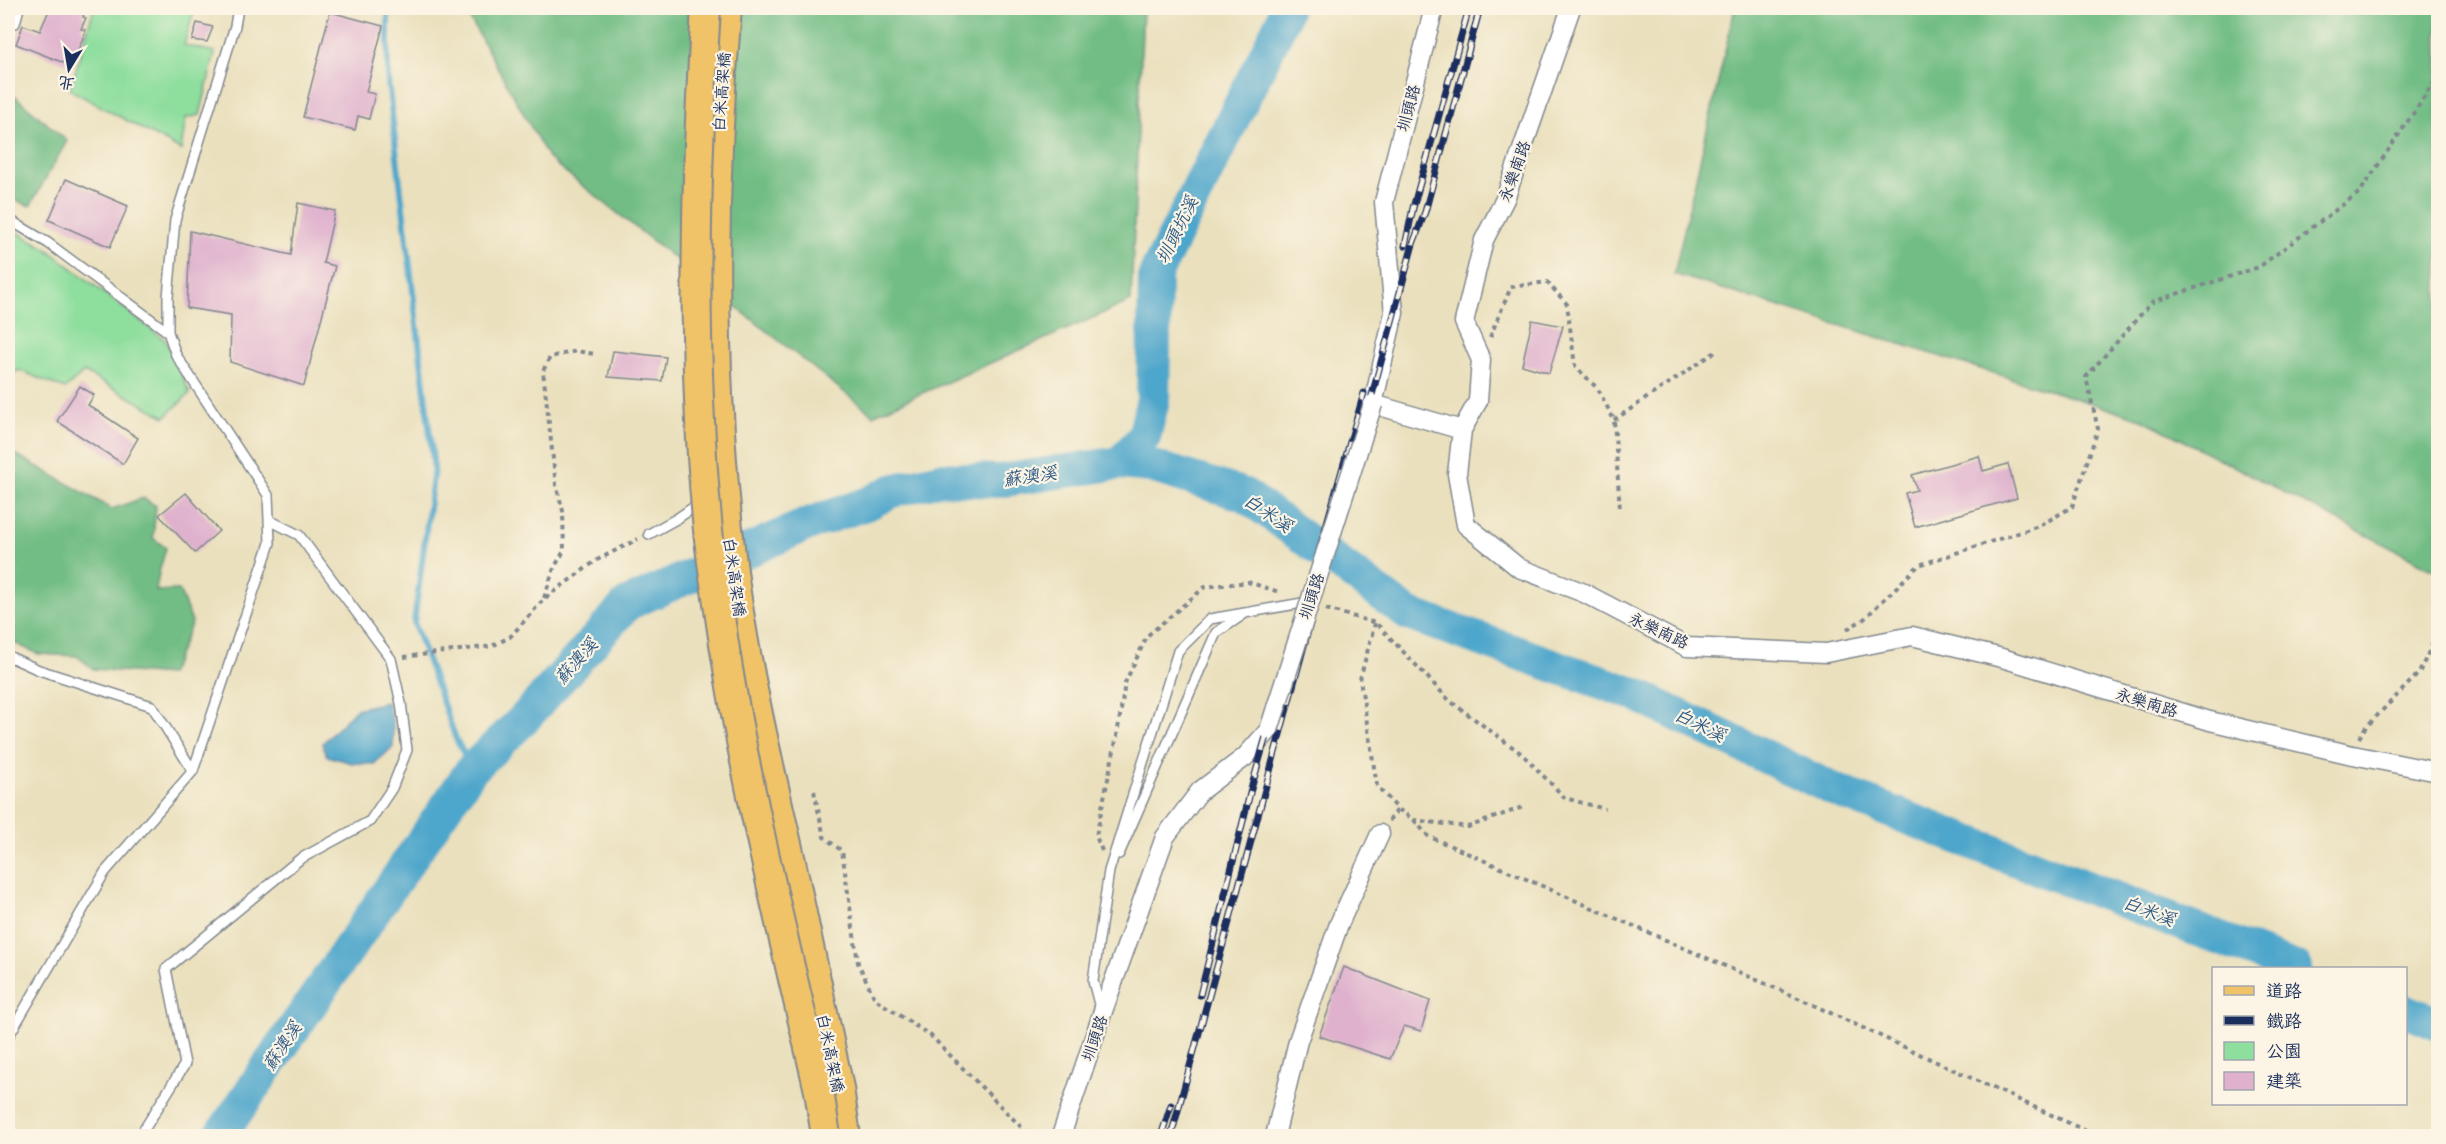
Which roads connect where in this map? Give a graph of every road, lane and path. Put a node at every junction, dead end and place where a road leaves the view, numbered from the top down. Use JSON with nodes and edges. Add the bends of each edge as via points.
{"nodes":[{"id":1,"x":19,"y":8,"type":"edge"},
{"id":2,"x":238,"y":8,"type":"edge"},
{"id":3,"x":706,"y":8,"type":"edge"},
{"id":4,"x":727,"y":8,"type":"edge"},
{"id":5,"x":1434,"y":8,"type":"edge"},
{"id":6,"x":1571,"y":8,"type":"edge"},
{"id":7,"x":15,"y":23,"type":"dead end"},
{"id":8,"x":2439,"y":77,"type":"edge"},
{"id":9,"x":8,"y":219,"type":"edge"},
{"id":10,"x":168,"y":332,"type":"junction"},
{"id":11,"x":1717,"y":351,"type":"dead end"},
{"id":12,"x":595,"y":354,"type":"dead end"},
{"id":13,"x":1481,"y":360,"type":"junction"},
{"id":14,"x":1373,"y":404,"type":"junction"},
{"id":15,"x":1614,"y":420,"type":"junction"},
{"id":16,"x":1462,"y":430,"type":"junction"},
{"id":17,"x":715,"y":498,"type":"junction"},
{"id":18,"x":1620,"y":511,"type":"dead end"},
{"id":19,"x":269,"y":520,"type":"junction"},
{"id":20,"x":649,"y":534,"type":"joint"},
{"id":21,"x":544,"y":599,"type":"junction"},
{"id":22,"x":1308,"y":602,"type":"dead end"},
{"id":23,"x":1248,"y":612,"type":"junction"},
{"id":24,"x":1376,"y":623,"type":"dead end"},
{"id":25,"x":1844,"y":630,"type":"dead end"},
{"id":26,"x":2439,"y":632,"type":"edge"},
{"id":27,"x":414,"y":655,"type":"dead end"},
{"id":28,"x":8,"y":656,"type":"edge"},
{"id":29,"x":2348,"y":754,"type":"junction"},
{"id":30,"x":193,"y":771,"type":"junction"},
{"id":31,"x":2439,"y":772,"type":"edge"},
{"id":32,"x":814,"y":791,"type":"dead end"},
{"id":33,"x":1523,"y":807,"type":"dead end"},
{"id":34,"x":1414,"y":820,"type":"junction"},
{"id":35,"x":1380,"y":834,"type":"dead end"},
{"id":36,"x":1109,"y":872,"type":"junction"},
{"id":37,"x":1102,"y":1014,"type":"junction"},
{"id":38,"x":8,"y":1037,"type":"edge"},
{"id":39,"x":140,"y":1137,"type":"edge"},
{"id":40,"x":826,"y":1137,"type":"edge"},
{"id":41,"x":846,"y":1137,"type":"edge"},
{"id":42,"x":1030,"y":1137,"type":"edge"},
{"id":43,"x":1061,"y":1137,"type":"edge"},
{"id":44,"x":1275,"y":1137,"type":"edge"},
{"id":45,"x":2097,"y":1137,"type":"edge"}],
"edges":[{"from":1,"to":7,"type":"lane"},
{"from":2,"to":10,"type":"lane","via":[[175,220]]},
{"from":3,"to":17,"type":"main road","name":"白米高架橋","bridge":true,"via":[[699,120],[697,360]]},
{"from":4,"to":17,"type":"main road","name":"白米高架橋","via":[[716,177]]},
{"from":5,"to":14,"type":"street","name":"圳頭路","via":[[1384,202],[1394,313]]},
{"from":6,"to":13,"type":"street","name":"永樂南路","via":[[1506,199],[1484,240],[1464,322]]},
{"from":8,"to":25,"type":"path","via":[[2360,192],[2259,267],[2152,302],[2086,377],[2098,429],[2072,507],[2039,526],[1919,565],[1864,619]]},
{"from":9,"to":10,"type":"lane","via":[[48,243]]},
{"from":10,"to":19,"type":"lane","via":[[176,355],[268,495]]},
{"from":11,"to":15,"type":"path"},
{"from":12,"to":21,"type":"path","via":[[577,351],[550,357],[543,371],[556,484],[563,511],[564,551]]},
{"from":13,"to":15,"type":"path","via":[[1511,287],[1546,282],[1567,304],[1575,366],[1598,390]]},
{"from":13,"to":16,"type":"street","name":"永樂南路","via":[[1478,400]]},
{"from":14,"to":16,"type":"street"},
{"from":14,"to":37,"type":"street","name":"圳頭路","bridge":true,"via":[[1269,730],[1245,757],[1200,791],[1165,837]]},
{"from":15,"to":18,"type":"path"},
{"from":16,"to":29,"type":"street","name":"永樂南路","via":[[1456,474],[1466,525],[1519,568],[1584,593],[1687,647],[1826,653],[1912,636],[2002,658],[2210,721]]},
{"from":17,"to":20,"type":"lane"},
{"from":17,"to":40,"type":"main road","name":"白米高架橋","bridge":true,"via":[[708,532],[730,685]]},
{"from":17,"to":41,"type":"main road","name":"白米高架橋","via":[[728,529],[750,682],[837,1076]]},
{"from":19,"to":30,"type":"lane","via":[[270,543]]},
{"from":19,"to":39,"type":"lane","via":[[298,535],[391,659],[407,750],[393,788],[370,821],[300,859],[166,969],[185,1064]]},
{"from":20,"to":21,"type":"path","via":[[597,560]]},
{"from":21,"to":27,"type":"path","via":[[510,637],[492,646]]},
{"from":22,"to":23,"type":"lane"},
{"from":23,"to":36,"type":"lane","via":[[1216,633]]},
{"from":23,"to":36,"type":"lane","via":[[1210,619],[1178,651]]},
{"from":24,"to":34,"type":"path","via":[[1360,679],[1377,786]]},
{"from":26,"to":29,"type":"path","via":[[2419,673],[2365,728]]},
{"from":28,"to":30,"type":"lane","via":[[39,670],[152,706]]},
{"from":29,"to":31,"type":"street","name":"永樂南路"},
{"from":30,"to":38,"type":"lane","via":[[105,872]]},
{"from":32,"to":42,"type":"path","via":[[824,837],[842,851],[858,963],[875,999],[931,1036]]},
{"from":33,"to":34,"type":"path","via":[[1468,827]]},
{"from":34,"to":45,"type":"path","via":[[1428,836],[1798,998]]},
{"from":35,"to":44,"type":"street","via":[[1339,924],[1298,1041]]},
{"from":36,"to":37,"type":"lane","via":[[1093,981]]},
{"from":37,"to":43,"type":"street","name":"圳頭路"}]}
